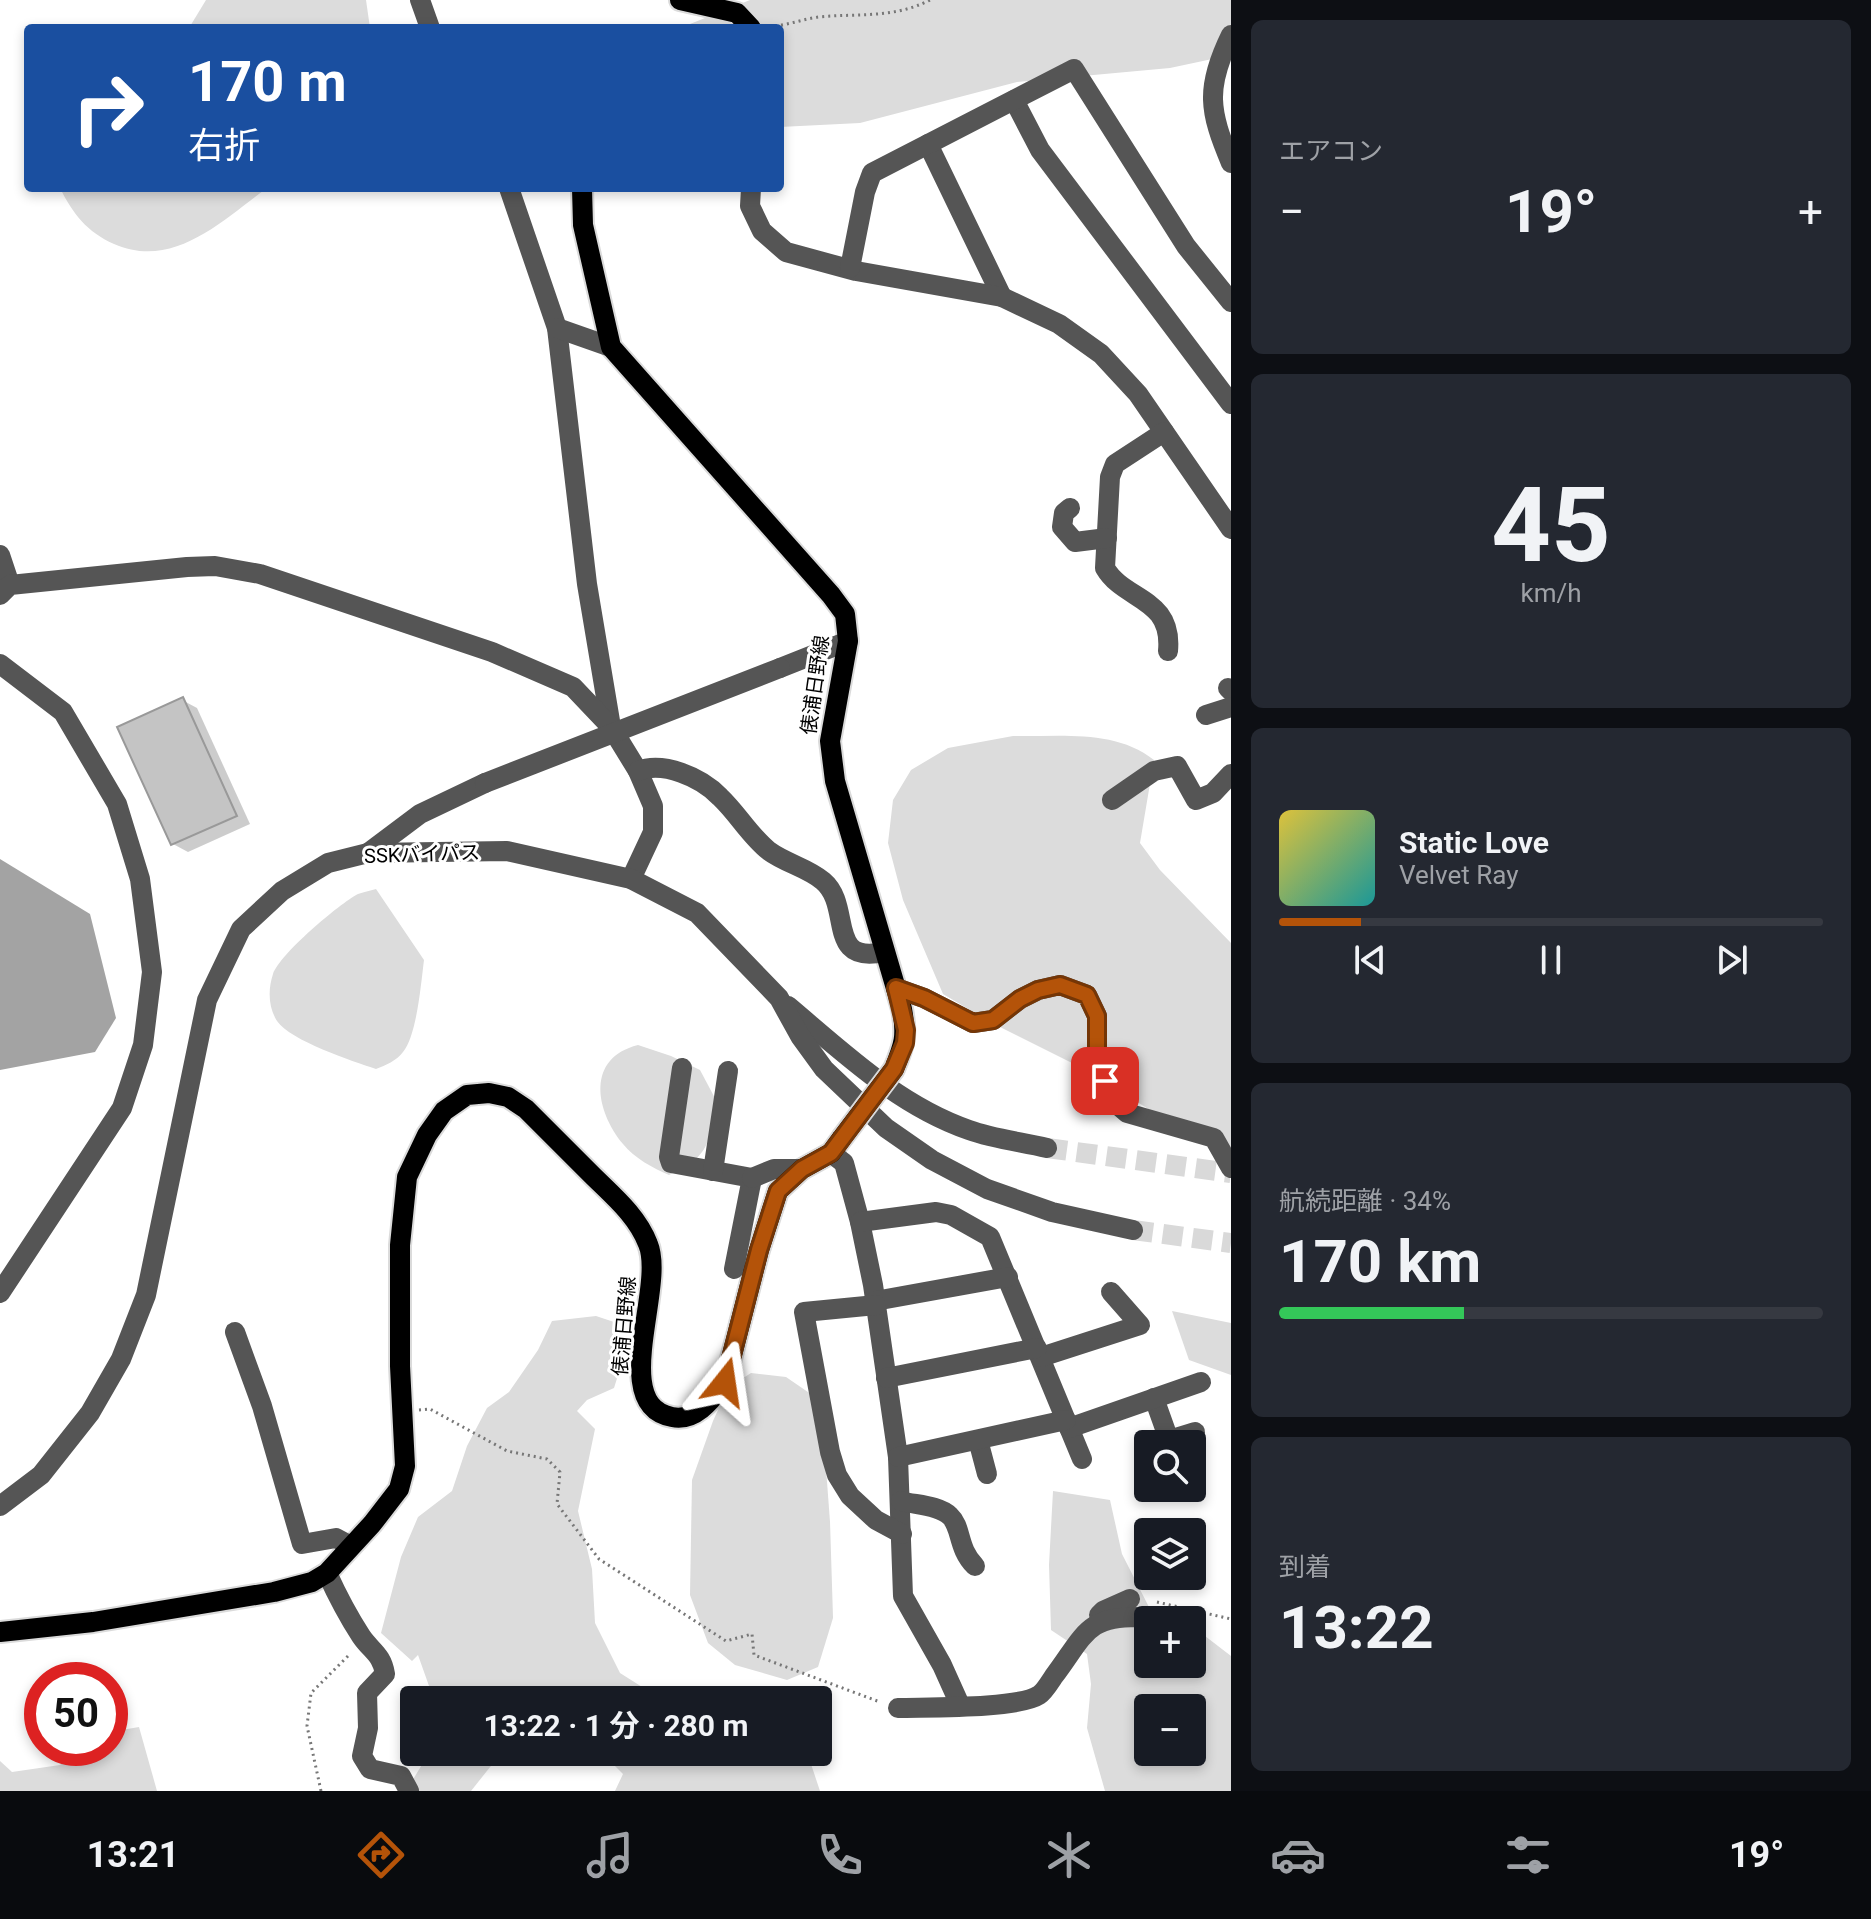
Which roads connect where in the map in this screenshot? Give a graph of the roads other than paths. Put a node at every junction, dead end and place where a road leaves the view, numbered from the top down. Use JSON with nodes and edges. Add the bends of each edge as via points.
{"nodes":[{"id":1,"x":420,"y":0,"type":"edge"},
{"id":2,"x":680,"y":0,"type":"edge"},
{"id":3,"x":429,"y":24,"type":"edge"},
{"id":4,"x":748,"y":24,"type":"edge"},
{"id":5,"x":1231,"y":35,"type":"edge"},
{"id":6,"x":1014,"y":100,"type":"junction"},
{"id":7,"x":928,"y":144,"type":"junction"},
{"id":8,"x":1231,"y":163,"type":"edge"},
{"id":9,"x":510,"y":192,"type":"edge"},
{"id":10,"x":582,"y":192,"type":"edge"},
{"id":11,"x":751,"y":192,"type":"edge"},
{"id":12,"x":850,"y":268,"type":"junction"},
{"id":13,"x":1002,"y":297,"type":"junction"},
{"id":14,"x":1231,"y":302,"type":"edge"},
{"id":15,"x":557,"y":328,"type":"junction"},
{"id":16,"x":611,"y":347,"type":"junction"},
{"id":17,"x":1231,"y":404,"type":"edge"},
{"id":18,"x":1164,"y":432,"type":"junction"},
{"id":19,"x":1070,"y":508,"type":"dead end"},
{"id":20,"x":1231,"y":529,"type":"edge"},
{"id":21,"x":1107,"y":538,"type":"junction"},
{"id":22,"x":0,"y":555,"type":"edge"},
{"id":23,"x":5,"y":590,"type":"edge"},
{"id":24,"x":848,"y":641,"type":"junction"},
{"id":25,"x":1168,"y":651,"type":"dead end"},
{"id":26,"x":0,"y":664,"type":"edge"},
{"id":27,"x":1230,"y":696,"type":"edge"},
{"id":28,"x":1206,"y":715,"type":"dead end"},
{"id":29,"x":611,"y":727,"type":"junction"},
{"id":30,"x":638,"y":771,"type":"junction"},
{"id":31,"x":1231,"y":774,"type":"edge"},
{"id":32,"x":1112,"y":800,"type":"dead end"},
{"id":33,"x":368,"y":853,"type":"junction"},
{"id":34,"x":631,"y":879,"type":"junction"},
{"id":35,"x":884,"y":952,"type":"junction"},
{"id":36,"x":896,"y":988,"type":"junction"},
{"id":37,"x":779,"y":998,"type":"junction"},
{"id":38,"x":682,"y":1068,"type":"dead end"},
{"id":39,"x":728,"y":1071,"type":"dead end"},
{"id":40,"x":836,"y":1145,"type":"junction"},
{"id":41,"x":1047,"y":1148,"type":"tunnel mouth"},
{"id":42,"x":1231,"y":1168,"type":"edge"},
{"id":43,"x":802,"y":1169,"type":"junction"},
{"id":44,"x":713,"y":1171,"type":"junction"},
{"id":45,"x":752,"y":1178,"type":"junction"},
{"id":46,"x":860,"y":1222,"type":"junction"},
{"id":47,"x":1133,"y":1230,"type":"tunnel mouth"},
{"id":48,"x":734,"y":1269,"type":"dead end"},
{"id":49,"x":1008,"y":1277,"type":"junction"},
{"id":50,"x":1111,"y":1292,"type":"dead end"},
{"id":51,"x":0,"y":1293,"type":"edge"},
{"id":52,"x":875,"y":1303,"type":"junction"},
{"id":53,"x":235,"y":1332,"type":"dead end"},
{"id":54,"x":1039,"y":1353,"type":"junction"},
{"id":55,"x":886,"y":1378,"type":"junction"},
{"id":56,"x":1201,"y":1382,"type":"dead end"},
{"id":57,"x":1154,"y":1398,"type":"junction"},
{"id":58,"x":1068,"y":1424,"type":"junction"},
{"id":59,"x":1165,"y":1430,"type":"edge"},
{"id":60,"x":978,"y":1440,"type":"junction"},
{"id":61,"x":898,"y":1457,"type":"junction"},
{"id":62,"x":1082,"y":1459,"type":"dead end"},
{"id":63,"x":987,"y":1474,"type":"dead end"},
{"id":64,"x":901,"y":1501,"type":"junction"},
{"id":65,"x":0,"y":1506,"type":"edge"},
{"id":66,"x":902,"y":1534,"type":"junction"},
{"id":67,"x":351,"y":1546,"type":"junction"},
{"id":68,"x":975,"y":1566,"type":"dead end"},
{"id":69,"x":327,"y":1573,"type":"junction"},
{"id":70,"x":1130,"y":1599,"type":"road end"},
{"id":71,"x":1134,"y":1617,"type":"edge"},
{"id":72,"x":1087,"y":1628,"type":"junction"},
{"id":73,"x":0,"y":1632,"type":"edge"},
{"id":74,"x":960,"y":1705,"type":"junction"},
{"id":75,"x":898,"y":1708,"type":"road end"},
{"id":76,"x":409,"y":1791,"type":"edge"}],
"edges":[{"from":1,"to":3,"type":"street"},
{"from":2,"to":4,"type":"main road","via":[[737,13]]},
{"from":5,"to":8,"type":"street","via":[[1212,90],[1214,117]]},
{"from":6,"to":7,"type":"street"},
{"from":6,"to":14,"type":"street","via":[[1074,69],[1186,246]]},
{"from":6,"to":17,"type":"street","via":[[1040,150]]},
{"from":7,"to":12,"type":"street","via":[[872,173]]},
{"from":7,"to":13,"type":"street"},
{"from":9,"to":15,"type":"street"},
{"from":10,"to":16,"type":"main road","name":"俵浦日野線","via":[[583,225]]},
{"from":11,"to":12,"type":"street","via":[[750,206],[762,231],[786,252]]},
{"from":12,"to":13,"type":"street"},
{"from":13,"to":18,"type":"street","via":[[1059,324],[1101,354]]},
{"from":15,"to":16,"type":"street"},
{"from":15,"to":29,"type":"street","via":[[587,584]]},
{"from":16,"to":24,"type":"main road","name":"俵浦日野線","via":[[831,595],[845,614]]},
{"from":18,"to":20,"type":"street"},
{"from":18,"to":21,"type":"street","via":[[1115,464],[1110,477],[1117,503]]},
{"from":19,"to":21,"type":"street","via":[[1062,527],[1075,542]]},
{"from":21,"to":25,"type":"street","via":[[1105,568],[1111,578],[1148,600],[1165,623]]},
{"from":22,"to":23,"type":"street"},
{"from":23,"to":29,"type":"street","via":[[187,567],[260,574],[506,658],[573,687]]},
{"from":24,"to":33,"type":"street","bridge":true,"via":[[485,783],[420,814]]},
{"from":24,"to":35,"type":"main road","name":"俵浦日野線","via":[[830,741],[833,768]]},
{"from":26,"to":51,"type":"street","via":[[63,712],[117,804],[140,879],[152,972],[143,1045],[122,1108]]},
{"from":27,"to":28,"type":"street"},
{"from":29,"to":30,"type":"street"},
{"from":30,"to":34,"type":"street","via":[[653,806],[653,832]]},
{"from":30,"to":35,"type":"street","via":[[652,765],[685,774],[719,794],[770,852],[824,881],[853,950],[868,956]]},
{"from":31,"to":32,"type":"street","via":[[1213,793],[1196,800],[1177,766],[1154,771],[1136,795]]},
{"from":33,"to":34,"type":"street","name":"SSKバイパス","via":[[507,851]]},
{"from":33,"to":65,"type":"street","name":"SSKバイパス","via":[[328,863],[282,891],[241,929],[207,1000],[146,1295],[121,1359],[90,1413],[41,1475]]},
{"from":34,"to":37,"type":"street","name":"SSKバイパス","via":[[697,913]]},
{"from":35,"to":36,"type":"main road","name":"俵浦日野線"},
{"from":36,"to":40,"type":"main road","name":"俵浦日野線","bridge":true,"via":[[905,1043],[894,1069]]},
{"from":36,"to":42,"type":"street","via":[[973,1023],[993,1020],[1020,999],[1049,987],[1060,985],[1087,995],[1097,1016],[1097,1054],[1112,1097],[1127,1113],[1214,1138]]},
{"from":37,"to":41,"type":"street","via":[[920,1108],[970,1130]]},
{"from":37,"to":47,"type":"street","name":"SSKバイパス","via":[[824,1069],[886,1128],[932,1160],[987,1189],[1052,1212]]},
{"from":38,"to":44,"type":"street","via":[[669,1157],[671,1163]]},
{"from":39,"to":44,"type":"street"},
{"from":40,"to":43,"type":"main road","name":"俵浦日野線"},
{"from":40,"to":46,"type":"street"},
{"from":43,"to":45,"type":"street","via":[[774,1169]]},
{"from":43,"to":67,"type":"main road","name":"俵浦日野線","via":[[778,1191],[725,1382],[697,1413],[677,1418],[648,1404],[641,1384],[653,1267],[641,1227],[526,1109],[508,1097],[467,1095],[444,1111],[407,1177],[400,1245],[405,1466],[399,1489]]},
{"from":44,"to":45,"type":"street"},
{"from":45,"to":48,"type":"street"},
{"from":46,"to":49,"type":"street","via":[[936,1212],[951,1215],[990,1237]]},
{"from":46,"to":52,"type":"street"},
{"from":49,"to":52,"type":"street"},
{"from":49,"to":54,"type":"street"},
{"from":50,"to":54,"type":"street","via":[[1140,1325]]},
{"from":52,"to":55,"type":"street"},
{"from":52,"to":66,"type":"street","via":[[804,1312],[837,1475],[876,1520]]},
{"from":53,"to":67,"type":"street","via":[[302,1544],[336,1538]]},
{"from":54,"to":55,"type":"street"},
{"from":54,"to":58,"type":"street"},
{"from":55,"to":61,"type":"street"},
{"from":56,"to":57,"type":"street"},
{"from":57,"to":58,"type":"street"},
{"from":57,"to":59,"type":"street"},
{"from":58,"to":60,"type":"street"},
{"from":58,"to":62,"type":"street"},
{"from":60,"to":61,"type":"street"},
{"from":60,"to":63,"type":"street"},
{"from":61,"to":64,"type":"street"},
{"from":64,"to":66,"type":"street"},
{"from":64,"to":68,"type":"street","via":[[951,1516],[962,1549]]},
{"from":66,"to":74,"type":"street","via":[[903,1596]]},
{"from":67,"to":69,"type":"main road","name":"俵浦日野線"},
{"from":69,"to":73,"type":"main road","name":"俵浦日野線","via":[[274,1592]]},
{"from":69,"to":76,"type":"street","via":[[342,1606],[383,1660],[385,1674],[367,1693],[362,1756],[370,1769],[401,1776]]},
{"from":70,"to":72,"type":"street","via":[[1103,1611]]},
{"from":71,"to":72,"type":"street","via":[[1117,1616]]},
{"from":72,"to":74,"type":"street","via":[[1039,1695],[1011,1704]]},
{"from":74,"to":75,"type":"street"}]}
